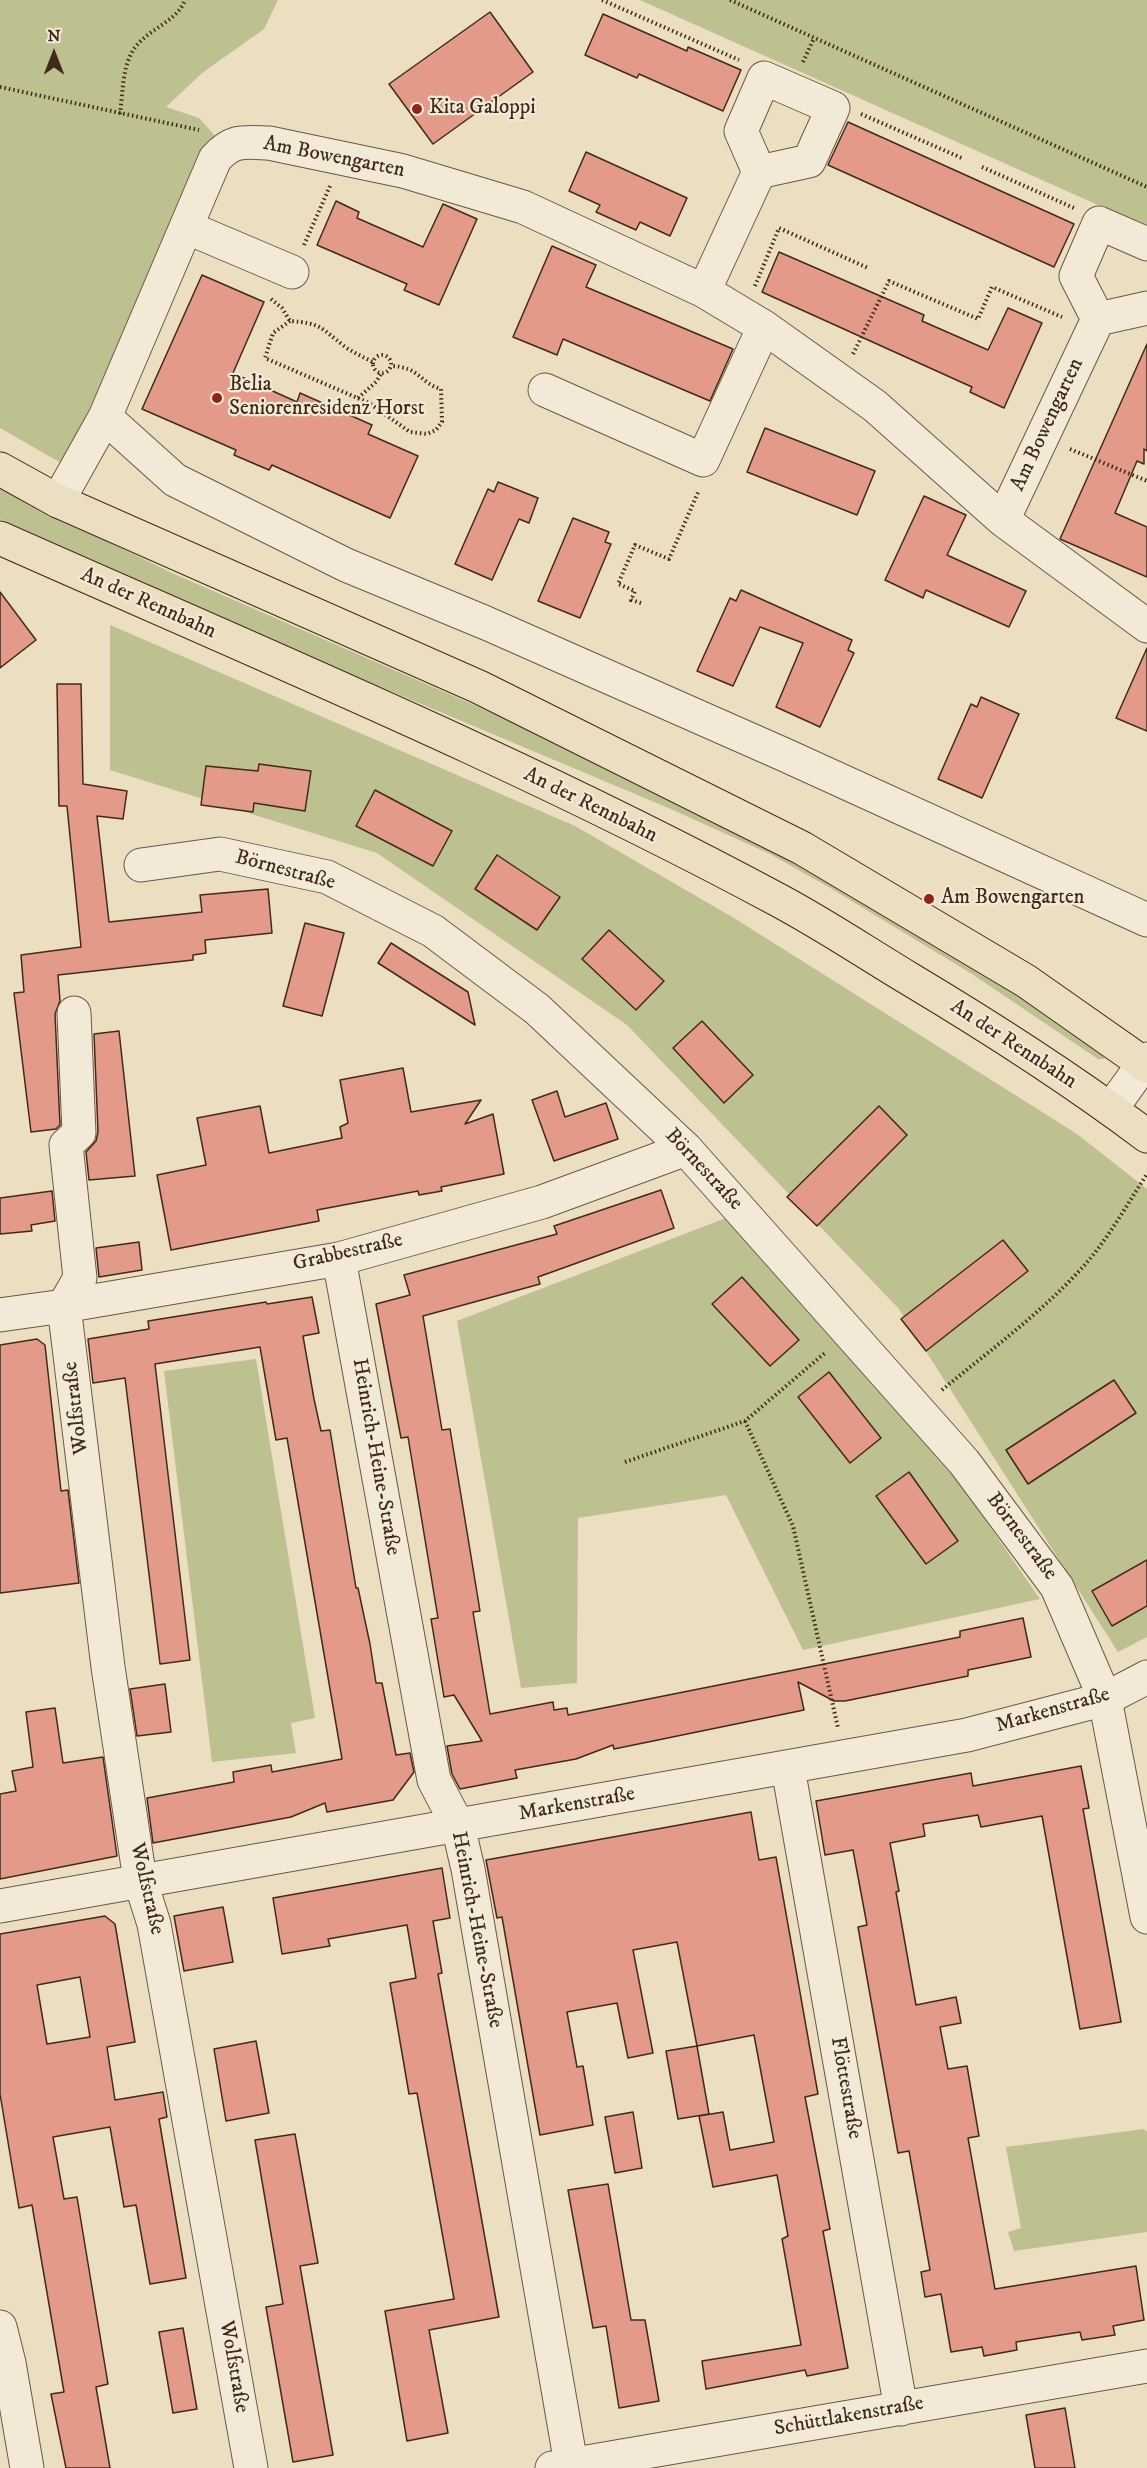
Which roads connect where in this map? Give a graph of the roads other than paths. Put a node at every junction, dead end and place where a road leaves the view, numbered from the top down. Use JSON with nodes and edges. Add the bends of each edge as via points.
{"nodes":[{"id":1,"x":759,"y":172,"type":"junction"},
{"id":2,"x":186,"y":227,"type":"junction"},
{"id":3,"x":1147,"y":244,"type":"edge"},
{"id":4,"x":292,"y":272,"type":"road end"},
{"id":5,"x":704,"y":291,"type":"junction"},
{"id":6,"x":1147,"y":308,"type":"edge"},
{"id":7,"x":754,"y":320,"type":"junction"},
{"id":8,"x":1095,"y":325,"type":"junction"},
{"id":9,"x":544,"y":390,"type":"dead end"},
{"id":10,"x":105,"y":417,"type":"junction"},
{"id":11,"x":0,"y":469,"type":"edge"},
{"id":12,"x":58,"y":501,"type":"junction"},
{"id":13,"x":1004,"y":520,"type":"junction"},
{"id":14,"x":0,"y":538,"type":"edge"},
{"id":15,"x":1147,"y":626,"type":"edge"},
{"id":16,"x":141,"y":865,"type":"dead end"},
{"id":17,"x":1147,"y":920,"type":"edge"},
{"id":18,"x":74,"y":1012,"type":"dead end"},
{"id":19,"x":1146,"y":1063,"type":"edge"},
{"id":20,"x":1111,"y":1109,"type":"junction"},
{"id":21,"x":1147,"y":1136,"type":"edge"},
{"id":22,"x":686,"y":1149,"type":"junction"},
{"id":23,"x":339,"y":1259,"type":"junction"},
{"id":24,"x":64,"y":1306,"type":"junction"},
{"id":25,"x":0,"y":1315,"type":"edge"},
{"id":26,"x":1147,"y":1677,"type":"edge"},
{"id":27,"x":1105,"y":1699,"type":"junction"},
{"id":28,"x":788,"y":1768,"type":"junction"},
{"id":29,"x":458,"y":1826,"type":"junction"},
{"id":30,"x":140,"y":1880,"type":"junction"},
{"id":31,"x":0,"y":1906,"type":"edge"},
{"id":32,"x":1147,"y":1917,"type":"edge"},
{"id":33,"x":0,"y":2327,"type":"edge"},
{"id":34,"x":1147,"y":2366,"type":"edge"},
{"id":35,"x":901,"y":2409,"type":"junction"},
{"id":36,"x":606,"y":2463,"type":"edge"},
{"id":37,"x":561,"y":2466,"type":"edge"},
{"id":38,"x":27,"y":2468,"type":"edge"},
{"id":39,"x":251,"y":2468,"type":"edge"}],
"edges":[{"from":1,"to":1,"type":"street","via":[[809,162],[832,108],[764,78],[741,132]]},
{"from":1,"to":5,"type":"street"},
{"from":2,"to":4,"type":"street"},
{"from":2,"to":5,"type":"street","name":"Am Bowengarten","via":[[215,159],[227,146],[270,143],[403,171],[523,207]]},
{"from":2,"to":10,"type":"street"},
{"from":3,"to":8,"type":"street","via":[[1099,224],[1076,276]]},
{"from":5,"to":7,"type":"street","name":"Am Bowengarten"},
{"from":6,"to":8,"type":"street"},
{"from":7,"to":9,"type":"street","via":[[703,460]]},
{"from":7,"to":13,"type":"street","name":"Am Bowengarten","via":[[875,406]]},
{"from":8,"to":13,"type":"street","name":"Am Bowengarten"},
{"from":10,"to":12,"type":"street"},
{"from":10,"to":17,"type":"street","via":[[175,480],[346,565],[785,755]]},
{"from":11,"to":12,"type":"main road"},
{"from":12,"to":19,"type":"main road","via":[[479,687],[802,848],[1026,981]]},
{"from":13,"to":15,"type":"street","name":"Am Bowengarten"},
{"from":14,"to":20,"type":"main road","name":"An der Rennbahn","via":[[460,742],[712,865],[986,1025]]},
{"from":16,"to":22,"type":"street","name":"Börnestraße","via":[[220,854],[327,878],[433,931],[537,1009]]},
{"from":18,"to":24,"type":"street","via":[[79,1132],[66,1145],[81,1278]]},
{"from":19,"to":20,"type":"street"},
{"from":20,"to":21,"type":"main road","name":"An der Rennbahn"},
{"from":22,"to":23,"type":"street","name":"Grabbestraße","via":[[542,1202]]},
{"from":22,"to":27,"type":"street","name":"Börnestraße","via":[[964,1462],[1058,1587]]},
{"from":23,"to":24,"type":"street","name":"Grabbestraße"},
{"from":23,"to":29,"type":"street","name":"Heinrich-Heine-Straße","via":[[434,1780]]},
{"from":24,"to":25,"type":"street","name":"Grabbestraße"},
{"from":24,"to":30,"type":"street","name":"Wolfstraße","via":[[108,1666]]},
{"from":26,"to":27,"type":"street","name":"Markenstraße"},
{"from":27,"to":28,"type":"street","name":"Markenstraße","via":[[967,1735]]},
{"from":27,"to":32,"type":"street","name":"Börnestraße"},
{"from":28,"to":29,"type":"street","name":"Markenstraße"},
{"from":28,"to":35,"type":"street","name":"Flöttestraße"},
{"from":29,"to":30,"type":"street","name":"Markenstraße"},
{"from":29,"to":37,"type":"street","name":"Heinrich-Heine-Straße","via":[[468,1869]]},
{"from":30,"to":31,"type":"street","name":"Markenstraße"},
{"from":30,"to":39,"type":"street","name":"Wolfstraße","via":[[154,1924]]},
{"from":33,"to":38,"type":"street"},
{"from":34,"to":35,"type":"street","name":"Schüttlakenstraße"},
{"from":35,"to":36,"type":"street","name":"Schüttlakenstraße"},
{"from":36,"to":37,"type":"street","name":"Schüttlakenstraße"}]}
